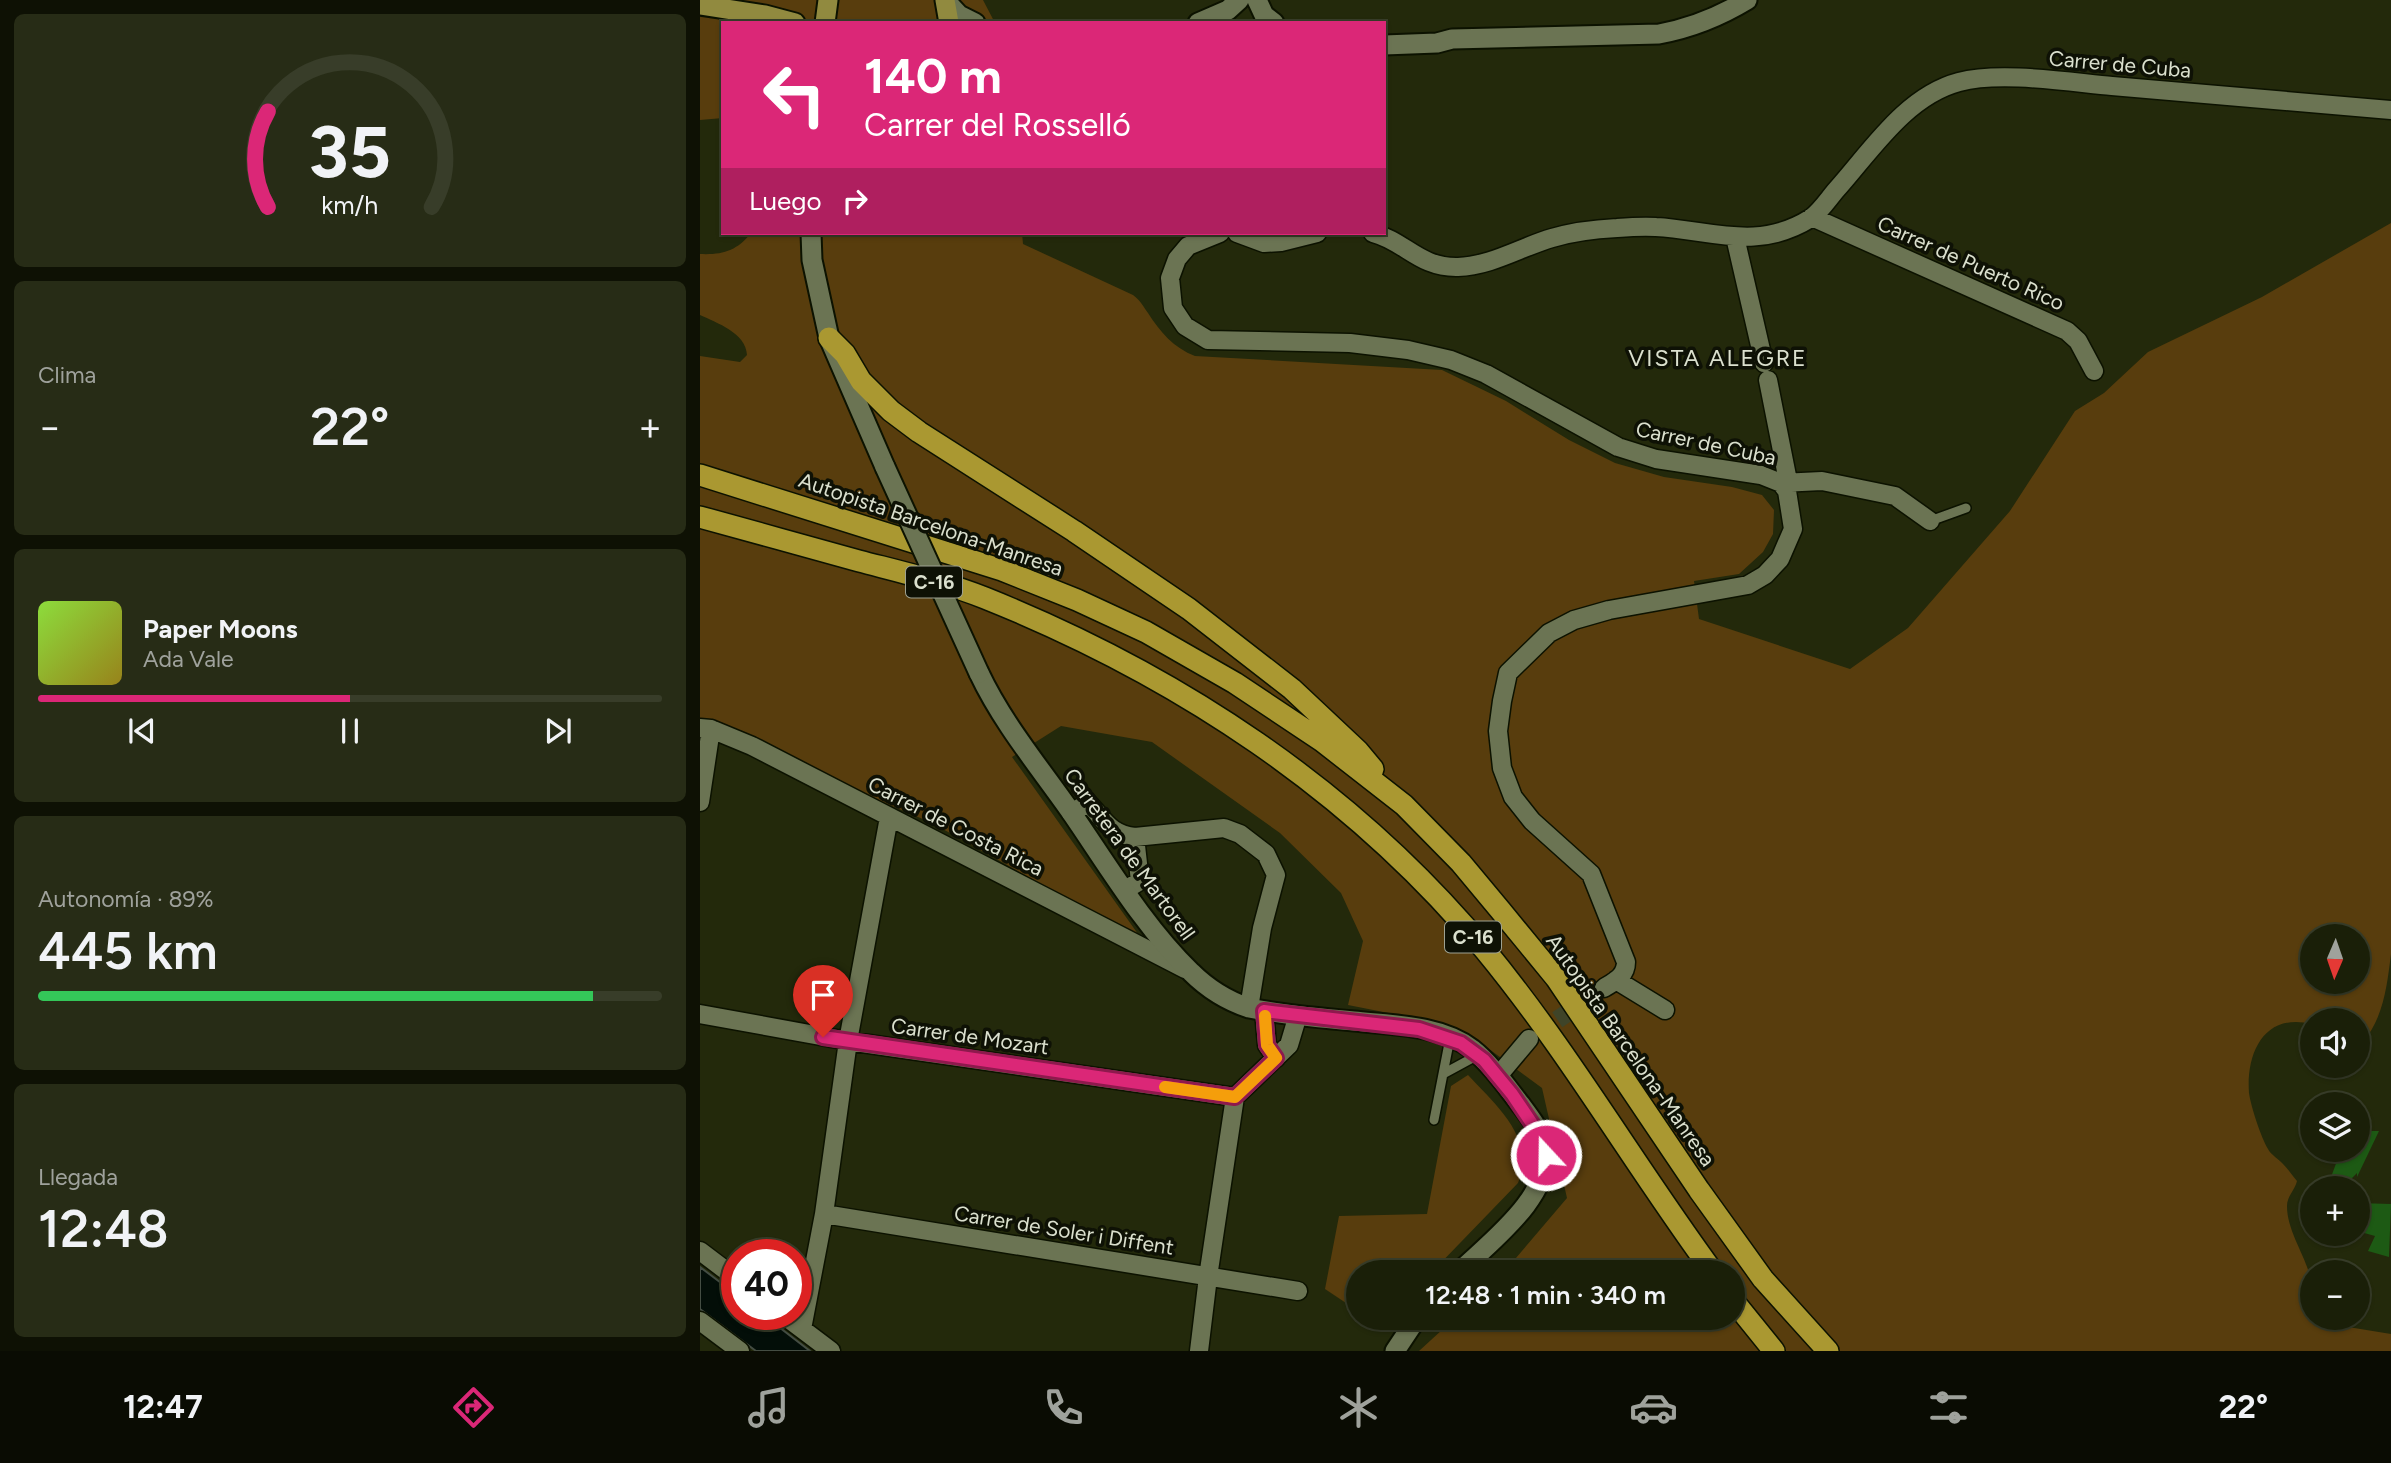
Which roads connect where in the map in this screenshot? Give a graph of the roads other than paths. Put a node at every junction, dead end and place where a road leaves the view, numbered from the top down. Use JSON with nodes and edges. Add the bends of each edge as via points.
{"nodes":[{"id":1,"x":828,"y":0,"type":"edge"},
{"id":2,"x":1239,"y":0,"type":"edge"},
{"id":3,"x":1257,"y":0,"type":"edge"},
{"id":4,"x":1747,"y":0,"type":"edge"},
{"id":5,"x":945,"y":1,"type":"edge"},
{"id":6,"x":700,"y":5,"type":"edge"},
{"id":7,"x":788,"y":21,"type":"edge"},
{"id":8,"x":825,"y":21,"type":"edge"},
{"id":9,"x":949,"y":21,"type":"edge"},
{"id":10,"x":971,"y":21,"type":"edge"},
{"id":11,"x":1203,"y":21,"type":"edge"},
{"id":12,"x":1250,"y":21,"type":"edge"},
{"id":13,"x":1272,"y":21,"type":"edge"},
{"id":14,"x":1386,"y":33,"type":"edge"},
{"id":15,"x":1452,"y":39,"type":"junction"},
{"id":16,"x":1386,"y":45,"type":"edge"},
{"id":17,"x":2391,"y":110,"type":"edge"},
{"id":18,"x":1812,"y":217,"type":"junction"},
{"id":19,"x":811,"y":235,"type":"edge"},
{"id":20,"x":1215,"y":235,"type":"edge"},
{"id":21,"x":1242,"y":235,"type":"edge"},
{"id":22,"x":1309,"y":235,"type":"edge"},
{"id":23,"x":1382,"y":235,"type":"edge"},
{"id":24,"x":1735,"y":237,"type":"junction"},
{"id":25,"x":829,"y":338,"type":"junction"},
{"id":26,"x":2094,"y":371,"type":"dead end"},
{"id":27,"x":700,"y":475,"type":"edge"},
{"id":28,"x":1785,"y":482,"type":"junction"},
{"id":29,"x":1966,"y":508,"type":"dead end"},
{"id":30,"x":700,"y":517,"type":"edge"},
{"id":31,"x":1930,"y":521,"type":"joint"},
{"id":32,"x":706,"y":729,"type":"edge"},
{"id":33,"x":700,"y":802,"type":"edge"},
{"id":34,"x":1404,"y":805,"type":"junction"},
{"id":35,"x":1071,"y":813,"type":"junction"},
{"id":36,"x":889,"y":817,"type":"junction"},
{"id":37,"x":1135,"y":837,"type":"junction"},
{"id":38,"x":1125,"y":890,"type":"junction"},
{"id":39,"x":1189,"y":971,"type":"junction"},
{"id":40,"x":1257,"y":1010,"type":"junction"},
{"id":41,"x":1665,"y":1010,"type":"dead end"},
{"id":42,"x":700,"y":1014,"type":"edge"},
{"id":43,"x":1298,"y":1015,"type":"junction"},
{"id":44,"x":1450,"y":1038,"type":"junction"},
{"id":45,"x":1529,"y":1039,"type":"tunnel mouth"},
{"id":46,"x":848,"y":1041,"type":"junction"},
{"id":47,"x":1478,"y":1055,"type":"junction"},
{"id":48,"x":1276,"y":1058,"type":"junction"},
{"id":49,"x":1443,"y":1074,"type":"junction"},
{"id":50,"x":1498,"y":1076,"type":"junction"},
{"id":51,"x":1235,"y":1097,"type":"junction"},
{"id":52,"x":1434,"y":1120,"type":"dead end"},
{"id":53,"x":824,"y":1214,"type":"junction"},
{"id":54,"x":700,"y":1251,"type":"edge"},
{"id":55,"x":1471,"y":1260,"type":"edge"},
{"id":56,"x":1704,"y":1260,"type":"edge"},
{"id":57,"x":721,"y":1267,"type":"edge"},
{"id":58,"x":812,"y":1277,"type":"edge"},
{"id":59,"x":1208,"y":1277,"type":"junction"},
{"id":60,"x":1298,"y":1291,"type":"dead end"},
{"id":61,"x":1745,"y":1315,"type":"edge"},
{"id":62,"x":700,"y":1321,"type":"edge"},
{"id":63,"x":803,"y":1330,"type":"edge"},
{"id":64,"x":1409,"y":1330,"type":"edge"},
{"id":65,"x":740,"y":1351,"type":"edge"},
{"id":66,"x":831,"y":1351,"type":"edge"},
{"id":67,"x":1199,"y":1351,"type":"edge"},
{"id":68,"x":1395,"y":1351,"type":"edge"},
{"id":69,"x":1774,"y":1351,"type":"edge"},
{"id":70,"x":1828,"y":1351,"type":"edge"}],
"edges":[{"from":1,"to":8,"type":"main road"},
{"from":2,"to":11,"type":"street"},
{"from":3,"to":12,"type":"street"},
{"from":3,"to":13,"type":"street"},
{"from":4,"to":15,"type":"street","via":[[1708,21],[1660,34]]},
{"from":5,"to":9,"type":"main road"},
{"from":5,"to":10,"type":"street"},
{"from":6,"to":7,"type":"main road"},
{"from":14,"to":15,"type":"street","via":[[1439,33]]},
{"from":15,"to":16,"type":"street"},
{"from":17,"to":18,"type":"street","name":"Carrer de Cuba","via":[[2081,83],[1973,79],[1942,88],[1914,106]]},
{"from":18,"to":24,"type":"street","name":"Carrer de Cuba","via":[[1770,234]]},
{"from":18,"to":26,"type":"street","name":"Carrer de Puerto Rico","via":[[2067,331],[2078,341]]},
{"from":19,"to":25,"type":"street","name":"Carretera de Martorell"},
{"from":20,"to":28,"type":"street","name":"Carrer de Cuba","via":[[1188,246],[1170,278],[1173,308],[1185,326],[1208,340],[1350,343],[1451,360],[1486,374],[1618,447],[1656,459]]},
{"from":21,"to":22,"type":"street","via":[[1264,243]]},
{"from":23,"to":24,"type":"street","name":"Carrer de Cuba","via":[[1426,261],[1458,267],[1554,238],[1615,228],[1656,227]]},
{"from":24,"to":28,"type":"street","via":[[1766,371]]},
{"from":25,"to":34,"type":"highway","via":[[891,411],[1189,609],[1292,690],[1358,751]]},
{"from":25,"to":35,"type":"street","name":"Carretera de Martorell","bridge":true,"via":[[979,673]]},
{"from":27,"to":34,"type":"highway","name":"Autopista Barcelona-Manresa","number":"C-16","via":[[1002,569],[1123,621],[1235,683],[1322,741]]},
{"from":28,"to":31,"type":"street","via":[[1822,481],[1895,496]]},
{"from":28,"to":41,"type":"street","name":"Carrer de Cuba","via":[[1793,529],[1780,559],[1765,575],[1748,585],[1574,620],[1549,633],[1508,673],[1498,731],[1502,768],[1513,797],[1532,821],[1591,874],[1626,962],[1626,970],[1610,984]]},
{"from":29,"to":31,"type":"lane"},
{"from":30,"to":56,"type":"highway","number":"C-16","via":[[983,597],[1156,678],[1264,746],[1331,796],[1412,870],[1483,948],[1531,1007]]},
{"from":32,"to":33,"type":"street"},
{"from":32,"to":36,"type":"street","name":"Carrer de Costa Rica","via":[[751,746]]},
{"from":34,"to":70,"type":"highway","name":"Autopista Barcelona-Manresa","number":"C-16","via":[[1461,863],[1556,978],[1755,1268]]},
{"from":35,"to":37,"type":"street","via":[[1088,803],[1108,827],[1121,836]]},
{"from":35,"to":38,"type":"street","name":"Carretera de Martorell"},
{"from":36,"to":39,"type":"street","name":"Carrer de Costa Rica"},
{"from":36,"to":46,"type":"street"},
{"from":37,"to":38,"type":"street","via":[[1140,881]]},
{"from":37,"to":40,"type":"street","via":[[1224,828],[1266,854],[1276,875],[1262,928]]},
{"from":38,"to":39,"type":"street","name":"Carretera de Martorell"},
{"from":39,"to":40,"type":"street","name":"Carretera de Martorell","via":[[1211,989]]},
{"from":40,"to":43,"type":"street","name":"Carretera de Martorell"},
{"from":40,"to":48,"type":"street","via":[[1267,1045]]},
{"from":42,"to":46,"type":"street","name":"Carrer de Mozart"},
{"from":43,"to":44,"type":"street","name":"Carretera de Martorell","via":[[1419,1029]]},
{"from":43,"to":48,"type":"street","via":[[1289,1045]]},
{"from":44,"to":47,"type":"street","name":"Carretera de Martorell"},
{"from":44,"to":49,"type":"lane"},
{"from":45,"to":50,"type":"street"},
{"from":46,"to":51,"type":"street","name":"Carrer de Mozart"},
{"from":46,"to":53,"type":"street"},
{"from":47,"to":49,"type":"lane"},
{"from":47,"to":50,"type":"street","name":"Carretera de Martorell"},
{"from":48,"to":51,"type":"street"},
{"from":49,"to":52,"type":"lane"},
{"from":50,"to":55,"type":"street","name":"Carretera de Martorell","via":[[1541,1137],[1545,1173],[1529,1202]]},
{"from":51,"to":59,"type":"street"},
{"from":53,"to":58,"type":"street"},
{"from":53,"to":59,"type":"street","name":"Carrer de Soler i Diffent"},
{"from":54,"to":57,"type":"street"},
{"from":59,"to":60,"type":"street","name":"Carrer de Soler i Diffent"},
{"from":59,"to":67,"type":"street"},
{"from":61,"to":69,"type":"highway"},
{"from":62,"to":65,"type":"street"},
{"from":63,"to":66,"type":"street"},
{"from":64,"to":68,"type":"street"}]}
